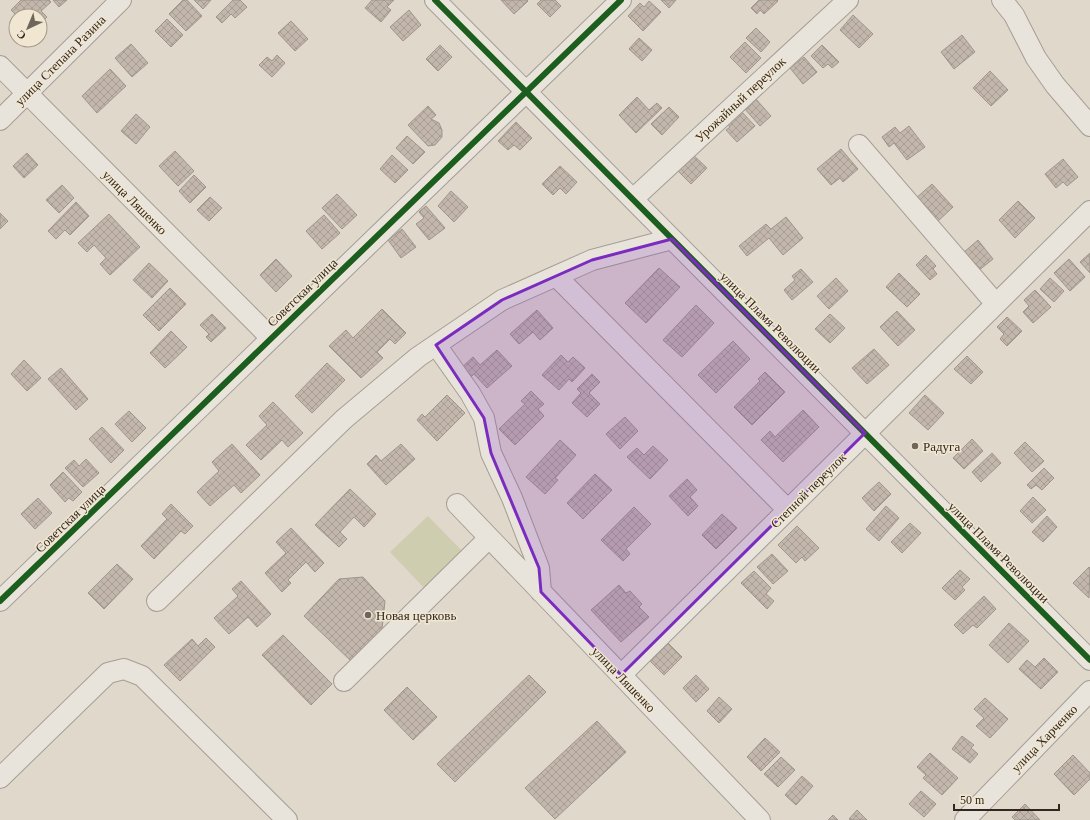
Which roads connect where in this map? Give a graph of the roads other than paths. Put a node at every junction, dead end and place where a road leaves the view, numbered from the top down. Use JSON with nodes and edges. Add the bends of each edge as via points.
{"nodes":[{"id":1,"x":121,"y":0,"type":"edge"},
{"id":2,"x":436,"y":0,"type":"edge"},
{"id":3,"x":620,"y":0,"type":"edge"},
{"id":4,"x":848,"y":0,"type":"edge"},
{"id":5,"x":1002,"y":0,"type":"edge"},
{"id":6,"x":0,"y":66,"type":"edge"},
{"id":7,"x":526,"y":91,"type":"junction"},
{"id":8,"x":27,"y":93,"type":"junction"},
{"id":9,"x":0,"y":120,"type":"edge"},
{"id":10,"x":1090,"y":126,"type":"edge"},
{"id":11,"x":859,"y":145,"type":"dead end"},
{"id":12,"x":633,"y":199,"type":"junction"},
{"id":13,"x":1090,"y":211,"type":"edge"},
{"id":14,"x":672,"y":239,"type":"junction"},
{"id":15,"x":556,"y":276,"type":"junction"},
{"id":16,"x":996,"y":304,"type":"junction"},
{"id":17,"x":271,"y":338,"type":"junction"},
{"id":18,"x":436,"y":345,"type":"junction"},
{"id":19,"x":865,"y":433,"type":"junction"},
{"id":20,"x":457,"y":504,"type":"dead end"},
{"id":21,"x":788,"y":510,"type":"junction"},
{"id":22,"x":489,"y":538,"type":"junction"},
{"id":23,"x":541,"y":592,"type":"junction"},
{"id":24,"x":0,"y":601,"type":"edge"},
{"id":25,"x":158,"y":602,"type":"dead end"},
{"id":26,"x":1090,"y":660,"type":"edge"},
{"id":27,"x":621,"y":675,"type":"junction"},
{"id":28,"x":344,"y":681,"type":"dead end"},
{"id":29,"x":1090,"y":691,"type":"edge"},
{"id":30,"x":0,"y":778,"type":"edge"},
{"id":31,"x":287,"y":820,"type":"edge"},
{"id":32,"x":760,"y":820,"type":"edge"},
{"id":33,"x":965,"y":820,"type":"edge"}],
"edges":[{"from":1,"to":8,"type":"street","name":"улица Степана Разина"},
{"from":2,"to":7,"type":"street","name":"улица Пламя Революции"},
{"from":3,"to":7,"type":"street","name":"Советская улица"},
{"from":4,"to":12,"type":"street","name":"Урожайный переулок"},
{"from":5,"to":10,"type":"street","via":[[1014,15],[1036,58],[1055,86]]},
{"from":6,"to":8,"type":"street","name":"улица Ляшенко"},
{"from":7,"to":12,"type":"street","name":"улица Пламя Революции"},
{"from":7,"to":17,"type":"street","name":"Советская улица"},
{"from":8,"to":9,"type":"street","name":"улица Степана Разина"},
{"from":8,"to":17,"type":"street","name":"улица Ляшенко"},
{"from":11,"to":16,"type":"street"},
{"from":12,"to":14,"type":"street","name":"улица Пламя Революции"},
{"from":13,"to":16,"type":"street","name":"Степной переулок"},
{"from":14,"to":15,"type":"street","via":[[592,260]]},
{"from":14,"to":19,"type":"street","name":"улица Пламя Революции"},
{"from":15,"to":18,"type":"street","via":[[502,300]]},
{"from":15,"to":21,"type":"street"},
{"from":16,"to":19,"type":"street","name":"Степной переулок"},
{"from":17,"to":24,"type":"street","name":"Советская улица"},
{"from":18,"to":23,"type":"street","via":[[470,393],[484,418],[491,453],[512,498],[539,568]]},
{"from":18,"to":25,"type":"street","via":[[344,419]]},
{"from":19,"to":21,"type":"street","name":"Степной переулок"},
{"from":19,"to":26,"type":"street","name":"улица Пламя Революции"},
{"from":20,"to":22,"type":"street","name":"улица Ляшенко"},
{"from":21,"to":27,"type":"street","name":"Степной переулок"},
{"from":22,"to":23,"type":"street","name":"улица Ляшенко"},
{"from":22,"to":28,"type":"street"},
{"from":23,"to":27,"type":"street","name":"улица Ляшенко"},
{"from":27,"to":32,"type":"street","name":"улица Ляшенко"},
{"from":29,"to":33,"type":"street","name":"улица Харченко"},
{"from":30,"to":31,"type":"street","via":[[108,673],[124,669],[142,676]]}]}
